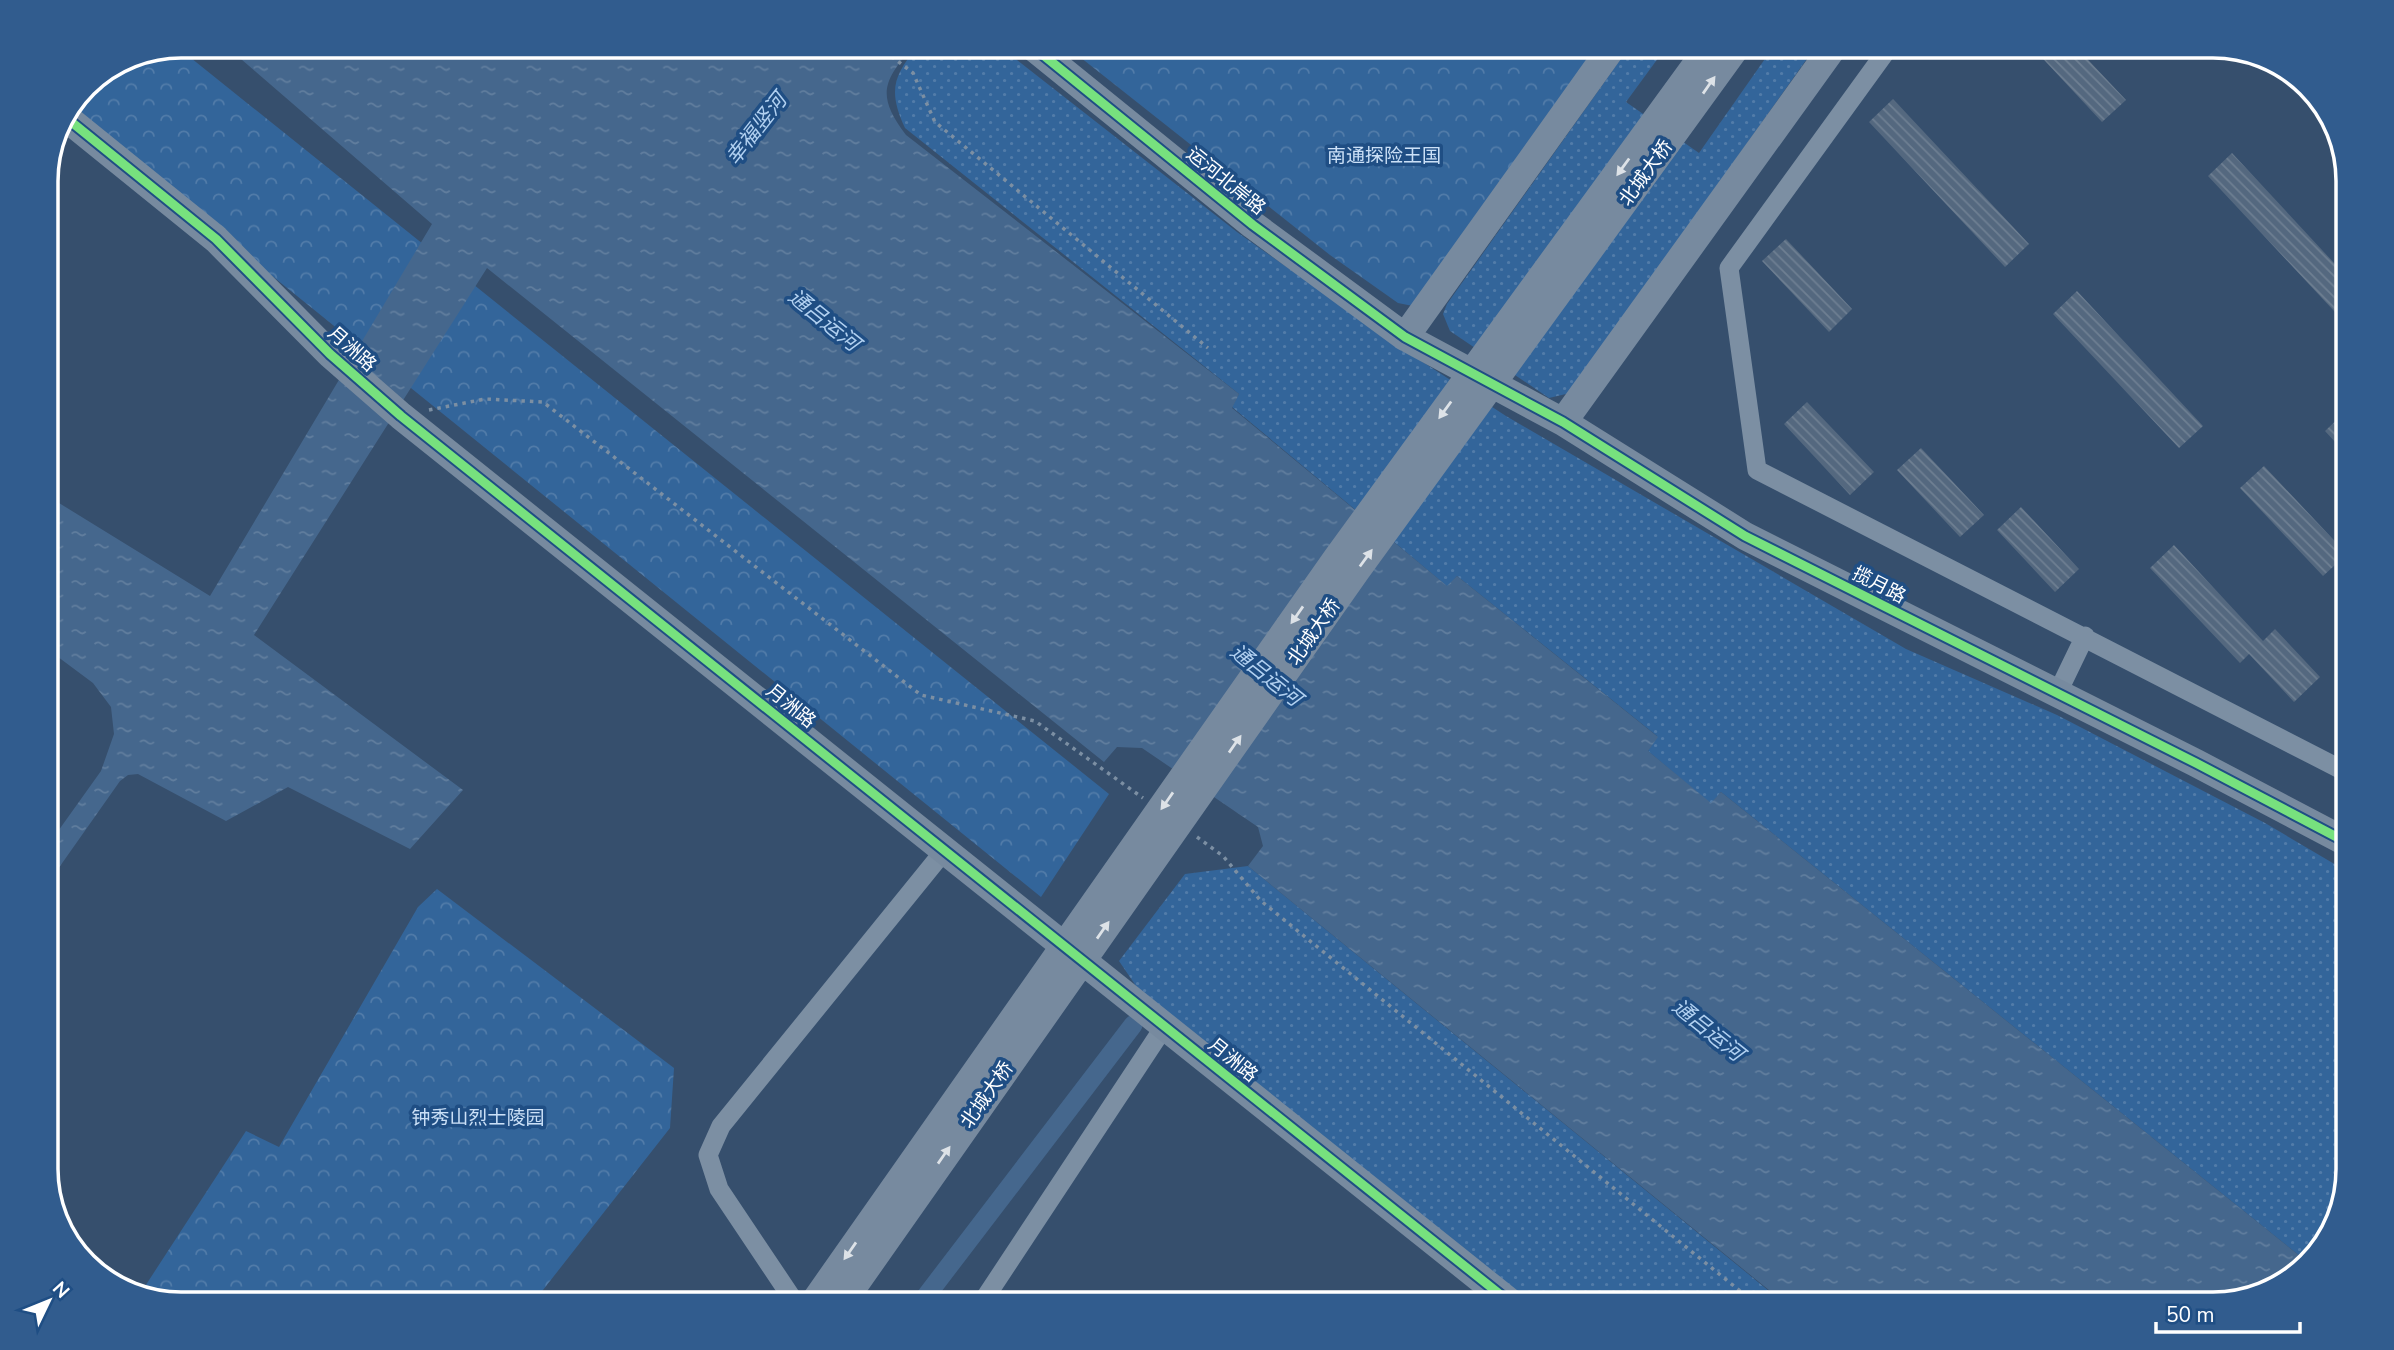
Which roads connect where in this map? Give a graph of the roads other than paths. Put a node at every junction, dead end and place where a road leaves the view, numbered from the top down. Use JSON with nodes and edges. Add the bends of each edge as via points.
{"nodes":[{"id":1,"x":1047,"y":58,"type":"edge"},
{"id":2,"x":1605,"y":58,"type":"edge"},
{"id":3,"x":1704,"y":58,"type":"edge"},
{"id":4,"x":1726,"y":58,"type":"edge"},
{"id":5,"x":1825,"y":58,"type":"edge"},
{"id":6,"x":1881,"y":58,"type":"edge"},
{"id":7,"x":1672,"y":119,"type":"junction"},
{"id":8,"x":72,"y":123,"type":"edge"},
{"id":9,"x":1405,"y":337,"type":"junction"},
{"id":10,"x":1563,"y":422,"type":"junction"},
{"id":11,"x":2085,"y":636,"type":"junction"},
{"id":12,"x":2058,"y":692,"type":"junction"},
{"id":13,"x":2336,"y":767,"type":"edge"},
{"id":14,"x":2336,"y":837,"type":"edge"},
{"id":15,"x":944,"y":851,"type":"junction"},
{"id":16,"x":1164,"y":1027,"type":"junction"},
{"id":17,"x":896,"y":1205,"type":"junction"},
{"id":18,"x":788,"y":1292,"type":"edge"},
{"id":19,"x":823,"y":1292,"type":"edge"},
{"id":20,"x":848,"y":1292,"type":"edge"},
{"id":21,"x":989,"y":1292,"type":"edge"},
{"id":22,"x":1497,"y":1292,"type":"edge"}],
"edges":[{"from":1,"to":9,"type":"street","name":"运河北岸路","via":[[1253,225]]},
{"from":2,"to":9,"type":"street"},
{"from":3,"to":7,"type":"street"},
{"from":7,"to":4,"type":"street","one_way":true},
{"from":5,"to":10,"type":"street"},
{"from":6,"to":11,"type":"street","via":[[1729,268],[1757,470]]},
{"from":7,"to":17,"type":"street","name":"北城大桥","via":[[1337,558]]},
{"from":8,"to":15,"type":"street","name":"月洲路","via":[[216,240],[330,354],[401,416]]},
{"from":9,"to":10,"type":"street","name":"揽月路"},
{"from":10,"to":12,"type":"street","name":"揽月路","via":[[1745,536]]},
{"from":11,"to":12,"type":"street"},
{"from":11,"to":13,"type":"street"},
{"from":12,"to":14,"type":"street","name":"揽月路"},
{"from":15,"to":16,"type":"street","name":"月洲路"},
{"from":15,"to":18,"type":"street","via":[[721,1126],[708,1154],[719,1189]]},
{"from":16,"to":21,"type":"street"},
{"from":16,"to":22,"type":"street","name":"月洲路"},
{"from":17,"to":19,"type":"street","one_way":true},
{"from":17,"to":20,"type":"street"}]}
